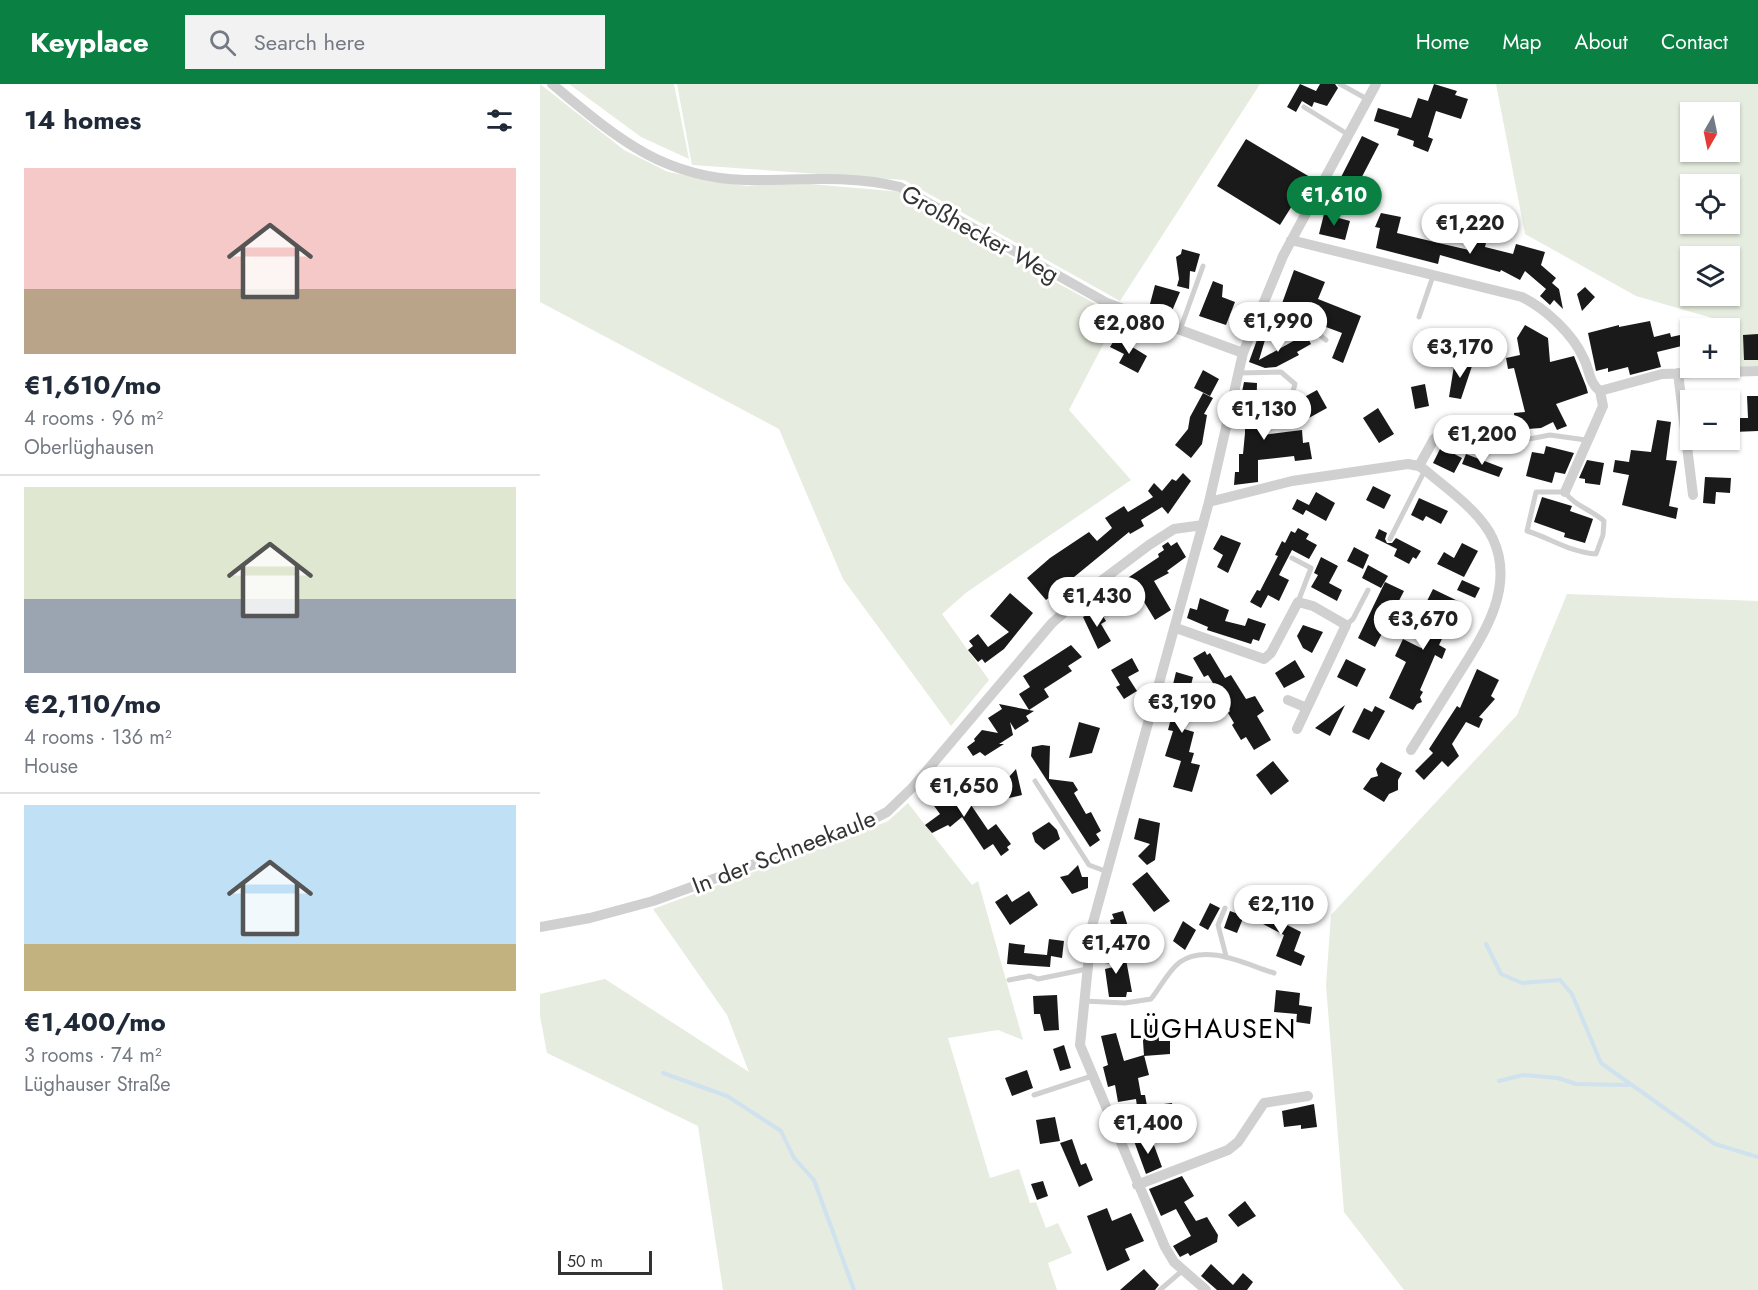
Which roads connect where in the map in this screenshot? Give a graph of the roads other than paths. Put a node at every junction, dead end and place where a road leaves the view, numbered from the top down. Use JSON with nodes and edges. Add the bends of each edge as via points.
{"nodes":[{"id":1,"x":552,"y":84,"type":"edge"},
{"id":2,"x":1340,"y":84,"type":"edge"},
{"id":3,"x":1376,"y":84,"type":"edge"},
{"id":4,"x":1367,"y":99,"type":"junction"},
{"id":5,"x":1304,"y":107,"type":"dead end"},
{"id":6,"x":1349,"y":135,"type":"junction"},
{"id":7,"x":1291,"y":240,"type":"junction"},
{"id":8,"x":1203,"y":266,"type":"dead end"},
{"id":9,"x":1434,"y":274,"type":"junction"},
{"id":10,"x":1419,"y":317,"type":"dead end"},
{"id":11,"x":1252,"y":329,"type":"junction"},
{"id":12,"x":1180,"y":330,"type":"junction"},
{"id":13,"x":1326,"y":340,"type":"dead end"},
{"id":14,"x":1243,"y":353,"type":"junction"},
{"id":15,"x":1758,"y":371,"type":"edge"},
{"id":16,"x":1237,"y":373,"type":"junction"},
{"id":17,"x":1678,"y":373,"type":"junction"},
{"id":18,"x":1600,"y":391,"type":"junction"},
{"id":19,"x":1290,"y":402,"type":"dead end"},
{"id":20,"x":1454,"y":422,"type":"dead end"},
{"id":21,"x":1529,"y":439,"type":"dead end"},
{"id":22,"x":1586,"y":440,"type":"junction"},
{"id":23,"x":1422,"y":468,"type":"junction"},
{"id":24,"x":1564,"y":492,"type":"junction"},
{"id":25,"x":1693,"y":495,"type":"dead end"},
{"id":26,"x":1209,"y":502,"type":"junction"},
{"id":27,"x":1203,"y":525,"type":"junction"},
{"id":28,"x":1390,"y":539,"type":"dead end"},
{"id":29,"x":1292,"y":558,"type":"dead end"},
{"id":30,"x":1368,"y":590,"type":"dead end"},
{"id":31,"x":1298,"y":602,"type":"junction"},
{"id":32,"x":1346,"y":625,"type":"junction"},
{"id":33,"x":1176,"y":628,"type":"junction"},
{"id":34,"x":1288,"y":700,"type":"dead end"},
{"id":35,"x":1307,"y":708,"type":"junction"},
{"id":36,"x":1297,"y":729,"type":"dead end"},
{"id":37,"x":1411,"y":750,"type":"dead end"},
{"id":38,"x":1035,"y":781,"type":"dead end"},
{"id":39,"x":1106,"y":872,"type":"junction"},
{"id":40,"x":1225,"y":908,"type":"dead end"},
{"id":41,"x":540,"y":927,"type":"edge"},
{"id":42,"x":1226,"y":956,"type":"junction"},
{"id":43,"x":1087,"y":969,"type":"junction"},
{"id":44,"x":1274,"y":973,"type":"dead end"},
{"id":45,"x":1009,"y":980,"type":"dead end"},
{"id":46,"x":1084,"y":1001,"type":"junction"},
{"id":47,"x":1092,"y":1076,"type":"junction"},
{"id":48,"x":1034,"y":1095,"type":"dead end"},
{"id":49,"x":1308,"y":1096,"type":"dead end"},
{"id":50,"x":1186,"y":1132,"type":"dead end"},
{"id":51,"x":1118,"y":1140,"type":"junction"},
{"id":52,"x":1137,"y":1185,"type":"junction"},
{"id":53,"x":1183,"y":1270,"type":"junction"},
{"id":54,"x":1160,"y":1290,"type":"edge"},
{"id":55,"x":1206,"y":1290,"type":"edge"}],
"edges":[{"from":1,"to":12,"type":"street","name":"Großhecker Weg","via":[[628,146],[670,166],[744,180],[833,178],[900,187],[1107,303]]},
{"from":2,"to":4,"type":"lane"},
{"from":3,"to":4,"type":"street"},
{"from":4,"to":6,"type":"street"},
{"from":5,"to":6,"type":"lane"},
{"from":6,"to":7,"type":"street"},
{"from":7,"to":9,"type":"street"},
{"from":7,"to":11,"type":"street"},
{"from":8,"to":12,"type":"lane"},
{"from":9,"to":10,"type":"lane"},
{"from":9,"to":18,"type":"street","via":[[1534,303],[1577,346],[1593,385]]},
{"from":11,"to":13,"type":"lane","via":[[1275,339],[1304,323]]},
{"from":11,"to":14,"type":"street"},
{"from":12,"to":14,"type":"street","name":"Großhecker Weg"},
{"from":14,"to":16,"type":"street"},
{"from":15,"to":17,"type":"street"},
{"from":16,"to":19,"type":"lane","via":[[1281,372],[1295,384]]},
{"from":16,"to":26,"type":"street"},
{"from":17,"to":18,"type":"street"},
{"from":17,"to":25,"type":"street"},
{"from":18,"to":22,"type":"street","via":[[1603,406]]},
{"from":20,"to":23,"type":"street","via":[[1434,439]]},
{"from":21,"to":22,"type":"lane","via":[[1550,435]]},
{"from":22,"to":24,"type":"street"},
{"from":23,"to":26,"type":"street","via":[[1408,464],[1292,481]]},
{"from":23,"to":28,"type":"lane"},
{"from":23,"to":37,"type":"street","via":[[1482,522],[1493,539],[1500,585],[1496,604],[1477,645]]},
{"from":24,"to":24,"type":"lane","via":[[1536,492],[1527,531],[1580,553],[1596,554],[1604,521]]},
{"from":26,"to":27,"type":"street"},
{"from":27,"to":33,"type":"street"},
{"from":27,"to":41,"type":"street","name":"In der Schneekaule","via":[[1174,529],[1149,545],[1052,623],[913,787],[886,812],[862,825],[653,901],[610,914]]},
{"from":29,"to":31,"type":"lane","via":[[1311,568]]},
{"from":30,"to":32,"type":"lane"},
{"from":31,"to":32,"type":"street"},
{"from":31,"to":33,"type":"street","via":[[1264,659]]},
{"from":32,"to":35,"type":"street"},
{"from":33,"to":39,"type":"street"},
{"from":34,"to":35,"type":"street"},
{"from":35,"to":36,"type":"street"},
{"from":38,"to":39,"type":"lane","via":[[1089,865]]},
{"from":39,"to":43,"type":"street","via":[[1092,926]]},
{"from":40,"to":42,"type":"lane","via":[[1218,925]]},
{"from":42,"to":44,"type":"lane"},
{"from":42,"to":46,"type":"lane","via":[[1180,962],[1151,999],[1143,1002]]},
{"from":43,"to":45,"type":"lane","via":[[1038,979],[1030,976]]},
{"from":43,"to":46,"type":"street"},
{"from":46,"to":47,"type":"street","via":[[1080,1045]]},
{"from":47,"to":48,"type":"lane"},
{"from":47,"to":51,"type":"street"},
{"from":49,"to":52,"type":"street","via":[[1264,1102],[1238,1142],[1228,1150]]},
{"from":50,"to":51,"type":"lane","via":[[1153,1131]]},
{"from":51,"to":52,"type":"street"},
{"from":52,"to":53,"type":"street","via":[[1165,1247]]},
{"from":53,"to":54,"type":"lane"},
{"from":53,"to":55,"type":"street"}]}
